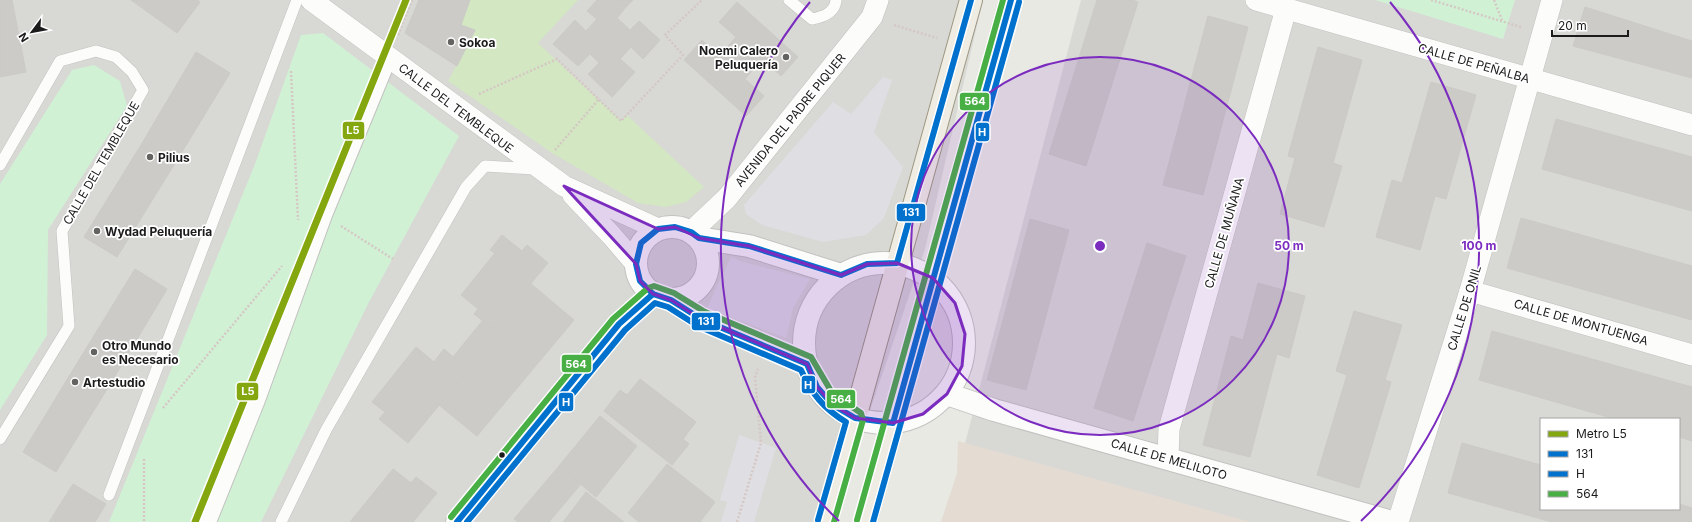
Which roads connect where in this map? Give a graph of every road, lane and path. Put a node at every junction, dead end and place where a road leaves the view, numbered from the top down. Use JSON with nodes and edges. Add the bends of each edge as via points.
{"nodes":[{"id":1,"x":297,"y":0,"type":"edge"},
{"id":2,"x":311,"y":0,"type":"edge"},
{"id":3,"x":412,"y":0,"type":"edge"},
{"id":4,"x":702,"y":0,"type":"edge"},
{"id":5,"x":789,"y":0,"type":"edge"},
{"id":6,"x":836,"y":0,"type":"edge"},
{"id":7,"x":878,"y":0,"type":"edge"},
{"id":8,"x":970,"y":0,"type":"edge"},
{"id":9,"x":1010,"y":0,"type":"edge"},
{"id":10,"x":1256,"y":0,"type":"edge"},
{"id":11,"x":1431,"y":0,"type":"edge"},
{"id":12,"x":1494,"y":0,"type":"edge"},
{"id":13,"x":1552,"y":0,"type":"edge"},
{"id":14,"x":1286,"y":9,"type":"junction"},
{"id":15,"x":1502,"y":20,"type":"junction"},
{"id":16,"x":890,"y":24,"type":"dead end"},
{"id":17,"x":1542,"y":34,"type":"junction"},
{"id":18,"x":937,"y":38,"type":"dead end"},
{"id":19,"x":392,"y":49,"type":"junction"},
{"id":20,"x":291,"y":70,"type":"dead end"},
{"id":21,"x":1529,"y":79,"type":"junction"},
{"id":22,"x":477,"y":94,"type":"dead end"},
{"id":23,"x":599,"y":99,"type":"junction"},
{"id":24,"x":1692,"y":125,"type":"edge"},
{"id":25,"x":552,"y":153,"type":"dead end"},
{"id":26,"x":0,"y":165,"type":"edge"},
{"id":27,"x":538,"y":169,"type":"junction"},
{"id":28,"x":564,"y":186,"type":"junction"},
{"id":29,"x":324,"y":215,"type":"junction"},
{"id":30,"x":298,"y":221,"type":"dead end"},
{"id":31,"x":658,"y":229,"type":"junction"},
{"id":32,"x":695,"y":235,"type":"junction"},
{"id":33,"x":393,"y":259,"type":"dead end"},
{"id":34,"x":285,"y":263,"type":"dead end"},
{"id":35,"x":897,"y":263,"type":"junction"},
{"id":36,"x":636,"y":264,"type":"junction"},
{"id":37,"x":841,"y":275,"type":"junction"},
{"id":38,"x":933,"y":278,"type":"junction"},
{"id":39,"x":1470,"y":290,"type":"junction"},
{"id":40,"x":662,"y":297,"type":"junction"},
{"id":41,"x":768,"y":347,"type":"junction"},
{"id":42,"x":1692,"y":354,"type":"edge"},
{"id":43,"x":807,"y":364,"type":"junction"},
{"id":44,"x":947,"y":394,"type":"junction"},
{"id":45,"x":159,"y":414,"type":"dead end"},
{"id":46,"x":855,"y":418,"type":"junction"},
{"id":47,"x":893,"y":423,"type":"junction"},
{"id":48,"x":0,"y":439,"type":"edge"},
{"id":49,"x":144,"y":454,"type":"dead end"},
{"id":50,"x":1168,"y":458,"type":"junction"},
{"id":51,"x":109,"y":495,"type":"dead end"},
{"id":52,"x":144,"y":522,"type":"edge"},
{"id":53,"x":208,"y":522,"type":"edge"},
{"id":54,"x":281,"y":522,"type":"edge"},
{"id":55,"x":457,"y":522,"type":"edge"},
{"id":56,"x":737,"y":522,"type":"edge"},
{"id":57,"x":826,"y":522,"type":"edge"},
{"id":58,"x":865,"y":522,"type":"edge"},
{"id":59,"x":1392,"y":522,"type":"edge"},
{"id":60,"x":1398,"y":522,"type":"edge"}],
"edges":[{"from":1,"to":51,"type":"lane"},
{"from":2,"to":19,"type":"street","name":"CALLE DEL TEMBLEQUE"},
{"from":3,"to":19,"type":"path"},
{"from":4,"to":23,"type":"path","via":[[665,35],[683,55],[621,121]]},
{"from":5,"to":6,"type":"lane","via":[[812,19],[824,17],[835,5]]},
{"from":7,"to":32,"type":"street","name":"AVENIDA DEL PADRE PIQUER","via":[[872,17]]},
{"from":8,"to":35,"type":"main road"},
{"from":9,"to":38,"type":"main road"},
{"from":10,"to":14,"type":"street","name":"CALLE DE PEÑALBA"},
{"from":11,"to":15,"type":"path"},
{"from":12,"to":15,"type":"path"},
{"from":13,"to":17,"type":"street","name":"CALLE DE ONIL"},
{"from":14,"to":21,"type":"street","name":"CALLE DE PEÑALBA"},
{"from":14,"to":50,"type":"street","name":"CALLE DE MUÑANA","via":[[1169,429]]},
{"from":15,"to":17,"type":"path"},
{"from":16,"to":18,"type":"path"},
{"from":17,"to":21,"type":"street","name":"CALLE DE ONIL"},
{"from":19,"to":27,"type":"street","name":"CALLE DEL TEMBLEQUE"},
{"from":19,"to":29,"type":"street"},
{"from":20,"to":30,"type":"path"},
{"from":21,"to":24,"type":"street","name":"CALLE DE PEÑALBA"},
{"from":21,"to":39,"type":"street","name":"CALLE DE ONIL"},
{"from":22,"to":23,"type":"path","via":[[557,59]]},
{"from":23,"to":25,"type":"path"},
{"from":26,"to":48,"type":"lane","name":"CALLE DEL TEMBLEQUE","via":[[60,61],[96,51],[116,56],[132,72],[143,90],[62,231],[69,326]]},
{"from":27,"to":28,"type":"street","name":"CALLE DEL TEMBLEQUE"},
{"from":27,"to":54,"type":"lane","via":[[485,166],[466,187],[326,430]]},
{"from":28,"to":31,"type":"street","name":"CALLE DEL TEMBLEQUE"},
{"from":28,"to":36,"type":"street","name":"CALLE DEL TEMBLEQUE"},
{"from":29,"to":33,"type":"path"},
{"from":29,"to":53,"type":"street","via":[[257,400]]},
{"from":31,"to":32,"type":"street","via":[[675,227]]},
{"from":31,"to":36,"type":"street","via":[[641,243]]},
{"from":32,"to":37,"type":"street","via":[[748,246]]},
{"from":32,"to":40,"type":"street","via":[[708,257],[705,278],[691,294]]},
{"from":34,"to":45,"type":"path"},
{"from":35,"to":37,"type":"street","via":[[868,264]]},
{"from":35,"to":38,"type":"street"},
{"from":35,"to":46,"type":"main road"},
{"from":36,"to":40,"type":"street","via":[[640,281]]},
{"from":37,"to":43,"type":"street","via":[[817,298],[814,305],[805,330]]},
{"from":38,"to":44,"type":"street","via":[[955,303],[965,334],[962,366]]},
{"from":38,"to":47,"type":"main road"},
{"from":39,"to":42,"type":"street","name":"CALLE DE MONTUENGA"},
{"from":39,"to":60,"type":"street","name":"CALLE DE ONIL"},
{"from":40,"to":41,"type":"street","via":[[701,319]]},
{"from":40,"to":55,"type":"street","via":[[619,324]]},
{"from":41,"to":43,"type":"street"},
{"from":41,"to":56,"type":"path","via":[[755,377],[761,443]]},
{"from":43,"to":46,"type":"street","via":[[817,387],[833,405]]},
{"from":44,"to":47,"type":"street","via":[[923,414]]},
{"from":44,"to":50,"type":"street","name":"CALLE DE MELILOTO","via":[[994,410]]},
{"from":46,"to":47,"type":"street"},
{"from":46,"to":57,"type":"main road"},
{"from":47,"to":58,"type":"main road"},
{"from":49,"to":52,"type":"path"},
{"from":50,"to":59,"type":"street","name":"CALLE DE MELILOTO"}]}
